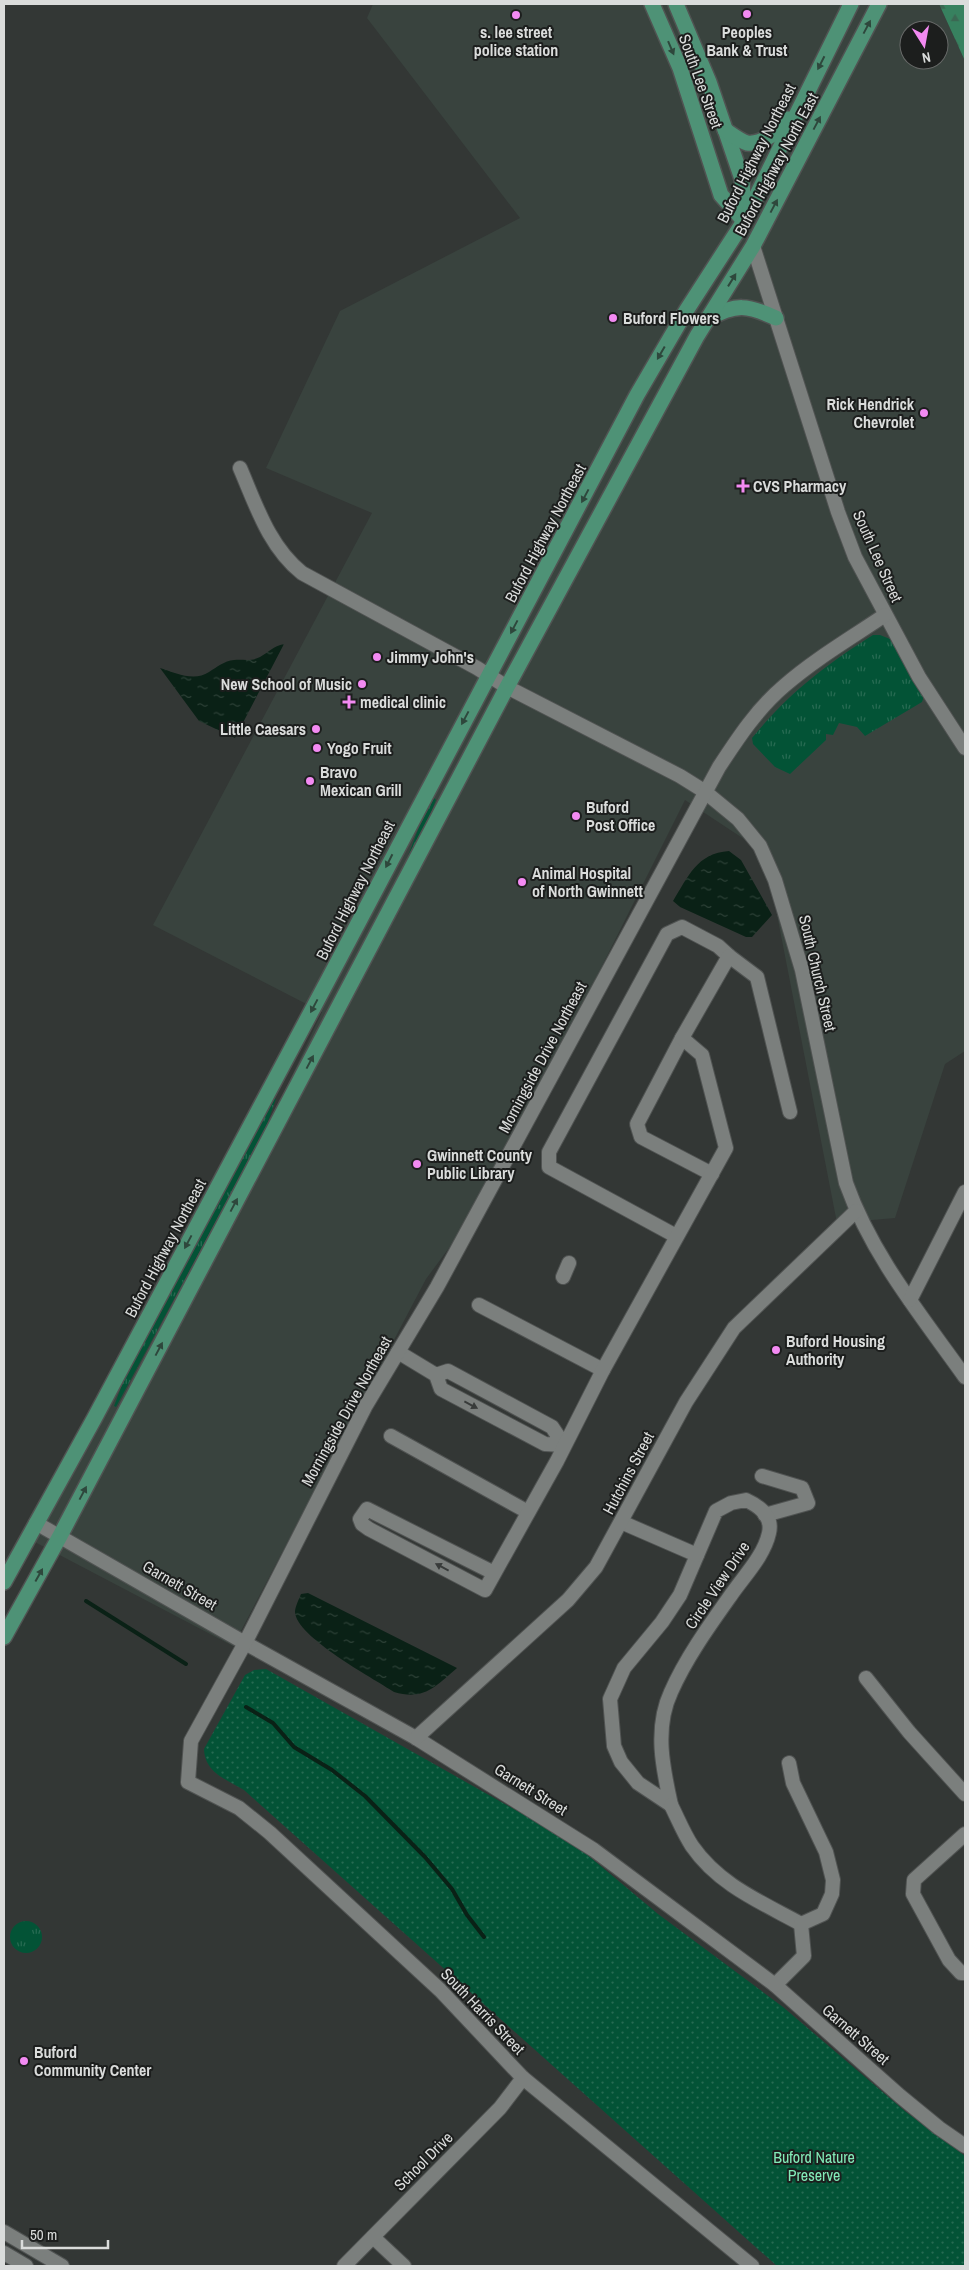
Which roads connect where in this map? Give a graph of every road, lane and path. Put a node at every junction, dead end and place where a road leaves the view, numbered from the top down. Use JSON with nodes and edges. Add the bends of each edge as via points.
{"nodes":[{"id":1,"x":652,"y":4,"type":"edge"},
{"id":2,"x":676,"y":4,"type":"edge"},
{"id":3,"x":851,"y":4,"type":"edge"},
{"id":4,"x":879,"y":4,"type":"edge"},
{"id":5,"x":803,"y":100,"type":"junction"},
{"id":6,"x":725,"y":130,"type":"junction"},
{"id":7,"x":744,"y":221,"type":"junction"},
{"id":8,"x":753,"y":246,"type":"junction"},
{"id":9,"x":776,"y":318,"type":"junction"},
{"id":10,"x":707,"y":320,"type":"junction"},
{"id":11,"x":240,"y":468,"type":"dead end"},
{"id":12,"x":885,"y":614,"type":"junction"},
{"id":13,"x":489,"y":675,"type":"junction"},
{"id":14,"x":507,"y":687,"type":"junction"},
{"id":15,"x":965,"y":748,"type":"edge"},
{"id":16,"x":704,"y":791,"type":"junction"},
{"id":17,"x":729,"y":956,"type":"junction"},
{"id":18,"x":682,"y":1038,"type":"junction"},
{"id":19,"x":790,"y":1112,"type":"dead end"},
{"id":20,"x":712,"y":1174,"type":"junction"},
{"id":21,"x":965,"y":1192,"type":"edge"},
{"id":22,"x":856,"y":1211,"type":"junction"},
{"id":23,"x":676,"y":1236,"type":"junction"},
{"id":24,"x":569,"y":1263,"type":"dead end"},
{"id":25,"x":562,"y":1277,"type":"dead end"},
{"id":26,"x":910,"y":1300,"type":"junction"},
{"id":27,"x":479,"y":1304,"type":"dead end"},
{"id":28,"x":398,"y":1352,"type":"junction"},
{"id":29,"x":603,"y":1370,"type":"junction"},
{"id":30,"x":436,"y":1375,"type":"junction"},
{"id":31,"x":965,"y":1377,"type":"edge"},
{"id":32,"x":498,"y":1398,"type":"junction"},
{"id":33,"x":491,"y":1415,"type":"junction"},
{"id":34,"x":391,"y":1436,"type":"dead end"},
{"id":35,"x":564,"y":1445,"type":"junction"},
{"id":36,"x":762,"y":1476,"type":"dead end"},
{"id":37,"x":528,"y":1512,"type":"junction"},
{"id":38,"x":765,"y":1515,"type":"junction"},
{"id":39,"x":622,"y":1522,"type":"junction"},
{"id":40,"x":36,"y":1523,"type":"junction"},
{"id":41,"x":60,"y":1536,"type":"junction"},
{"id":42,"x":422,"y":1536,"type":"junction"},
{"id":43,"x":414,"y":1552,"type":"junction"},
{"id":44,"x":697,"y":1555,"type":"junction"},
{"id":45,"x":494,"y":1573,"type":"junction"},
{"id":46,"x":4,"y":1582,"type":"edge"},
{"id":47,"x":4,"y":1637,"type":"edge"},
{"id":48,"x":245,"y":1643,"type":"junction"},
{"id":49,"x":866,"y":1678,"type":"dead end"},
{"id":50,"x":416,"y":1738,"type":"junction"},
{"id":51,"x":789,"y":1763,"type":"dead end"},
{"id":52,"x":188,"y":1782,"type":"joint"},
{"id":53,"x":965,"y":1794,"type":"edge"},
{"id":54,"x":671,"y":1805,"type":"junction"},
{"id":55,"x":965,"y":1834,"type":"edge"},
{"id":56,"x":801,"y":1924,"type":"junction"},
{"id":57,"x":965,"y":1973,"type":"edge"},
{"id":58,"x":775,"y":1985,"type":"junction"},
{"id":59,"x":523,"y":2078,"type":"junction"},
{"id":60,"x":965,"y":2146,"type":"edge"},
{"id":61,"x":4,"y":2232,"type":"edge"},
{"id":62,"x":373,"y":2237,"type":"junction"},
{"id":63,"x":4,"y":2253,"type":"edge"},
{"id":64,"x":26,"y":2266,"type":"edge"},
{"id":65,"x":62,"y":2266,"type":"edge"},
{"id":66,"x":344,"y":2266,"type":"edge"},
{"id":67,"x":404,"y":2266,"type":"edge"},
{"id":68,"x":752,"y":2266,"type":"edge"}],
"edges":[{"from":1,"to":7,"type":"main road","name":"South Lee Street","one_way":true,"via":[[680,68],[721,195]]},
{"from":2,"to":6,"type":"main road","name":"South Lee Street"},
{"from":3,"to":5,"type":"main road","name":"Buford Highway Northeast","one_way":true},
{"from":8,"to":4,"type":"main road","name":"Buford Highway North East","one_way":true},
{"from":5,"to":6,"type":"main road","via":[[781,129],[761,141],[746,143]]},
{"from":5,"to":7,"type":"main road","name":"Buford Highway Northeast"},
{"from":6,"to":7,"type":"main road","name":"South Lee Street","via":[[742,179]]},
{"from":7,"to":8,"type":"main road","name":"South Lee Street"},
{"from":7,"to":13,"type":"main road","name":"Buford Highway Northeast","one_way":true,"via":[[638,393]]},
{"from":8,"to":9,"type":"street","name":"South Lee Street"},
{"from":10,"to":8,"type":"main road","name":"Buford Highway North East","one_way":true},
{"from":9,"to":10,"type":"main road","via":[[752,307],[738,307]]},
{"from":9,"to":12,"type":"street","name":"South Lee Street","via":[[838,512],[855,557]]},
{"from":10,"to":14,"type":"main road","name":"Buford Highway North East"},
{"from":11,"to":13,"type":"street","name":"South Church Street","via":[[273,541],[288,562],[302,573]]},
{"from":12,"to":15,"type":"street","name":"South Lee Street","via":[[925,686]]},
{"from":12,"to":16,"type":"street","name":"Morningside Drive Northeast","via":[[782,687],[748,723]]},
{"from":13,"to":14,"type":"street","name":"South Church Street"},
{"from":13,"to":40,"type":"main road","name":"Buford Highway Northeast","one_way":true},
{"from":14,"to":16,"type":"street","name":"South Church Street","via":[[672,771]]},
{"from":41,"to":14,"type":"main road","one_way":true},
{"from":16,"to":22,"type":"street","name":"South Church Street","via":[[738,819],[760,846],[775,880],[802,970],[846,1183]]},
{"from":16,"to":28,"type":"street","name":"Morningside Drive Northeast","via":[[489,1192]]},
{"from":17,"to":18,"type":"street"},
{"from":17,"to":19,"type":"street","via":[[757,977]]},
{"from":17,"to":23,"type":"street","via":[[718,946],[682,927],[667,934],[549,1152],[549,1167]]},
{"from":18,"to":20,"type":"street","via":[[702,1055],[726,1148]]},
{"from":18,"to":20,"type":"street","via":[[637,1124],[641,1136]]},
{"from":20,"to":23,"type":"street"},
{"from":21,"to":26,"type":"street"},
{"from":22,"to":26,"type":"street","name":"South Church Street","via":[[882,1261]]},
{"from":22,"to":39,"type":"street","name":"Hutchins Street","via":[[734,1328],[686,1402]]},
{"from":23,"to":29,"type":"street"},
{"from":24,"to":25,"type":"street"},
{"from":26,"to":31,"type":"street","name":"South Church Street"},
{"from":27,"to":29,"type":"street"},
{"from":28,"to":30,"type":"street"},
{"from":28,"to":48,"type":"street","name":"Morningside Drive Northeast","via":[[365,1407]]},
{"from":29,"to":35,"type":"street"},
{"from":30,"to":32,"type":"street","via":[[448,1371]]},
{"from":30,"to":33,"type":"street","one_way":true,"via":[[441,1389]]},
{"from":32,"to":33,"type":"street"},
{"from":32,"to":35,"type":"street","via":[[552,1427]]},
{"from":33,"to":35,"type":"street","via":[[545,1444]]},
{"from":34,"to":37,"type":"street"},
{"from":35,"to":37,"type":"street"},
{"from":36,"to":38,"type":"street","via":[[802,1488],[808,1503]]},
{"from":37,"to":45,"type":"street"},
{"from":38,"to":44,"type":"street","name":"Circle View Drive","via":[[761,1507],[746,1500],[716,1510]]},
{"from":38,"to":54,"type":"street","name":"Circle View Drive","via":[[770,1532],[762,1552],[706,1630],[670,1693],[664,1714],[661,1749]]},
{"from":39,"to":44,"type":"street"},
{"from":39,"to":50,"type":"street","name":"Hutchins Street","via":[[596,1567],[568,1600]]},
{"from":40,"to":41,"type":"street","name":"Garnett Street"},
{"from":40,"to":46,"type":"main road","name":"Buford Highway Northeast"},
{"from":47,"to":41,"type":"main road","one_way":true},
{"from":41,"to":48,"type":"street","name":"Garnett Street"},
{"from":42,"to":43,"type":"street"},
{"from":42,"to":43,"type":"street","via":[[367,1509],[362,1514],[362,1524]]},
{"from":42,"to":45,"type":"street"},
{"from":45,"to":43,"type":"street","one_way":true,"via":[[485,1590]]},
{"from":44,"to":54,"type":"street","name":"Circle View Drive","via":[[680,1595],[624,1668],[610,1699],[614,1746],[621,1762],[638,1783]]},
{"from":48,"to":50,"type":"street","name":"Garnett Street"},
{"from":48,"to":52,"type":"street","name":"Morningside Drive Northeast","via":[[190,1741]]},
{"from":49,"to":53,"type":"street","via":[[908,1732]]},
{"from":50,"to":58,"type":"street","name":"Garnett Street","via":[[594,1850]]},
{"from":51,"to":56,"type":"street","via":[[793,1783],[826,1852],[833,1880],[832,1894],[823,1914]]},
{"from":52,"to":59,"type":"street","name":"South Harris Street","via":[[239,1808],[270,1833],[440,1990]]},
{"from":54,"to":56,"type":"street","name":"Circle View Drive","via":[[692,1846],[717,1875]]},
{"from":55,"to":57,"type":"street","via":[[914,1880],[913,1894],[949,1960],[961,1973]]},
{"from":56,"to":58,"type":"street","via":[[804,1956]]},
{"from":58,"to":60,"type":"street","name":"Garnett Street","via":[[900,2096]]},
{"from":59,"to":62,"type":"street","name":"School Drive","via":[[500,2108]]},
{"from":59,"to":68,"type":"street","name":"South Harris Street"},
{"from":61,"to":65,"type":"street"},
{"from":62,"to":66,"type":"street","name":"School Drive"},
{"from":62,"to":67,"type":"street"},
{"from":63,"to":64,"type":"street"}]}
